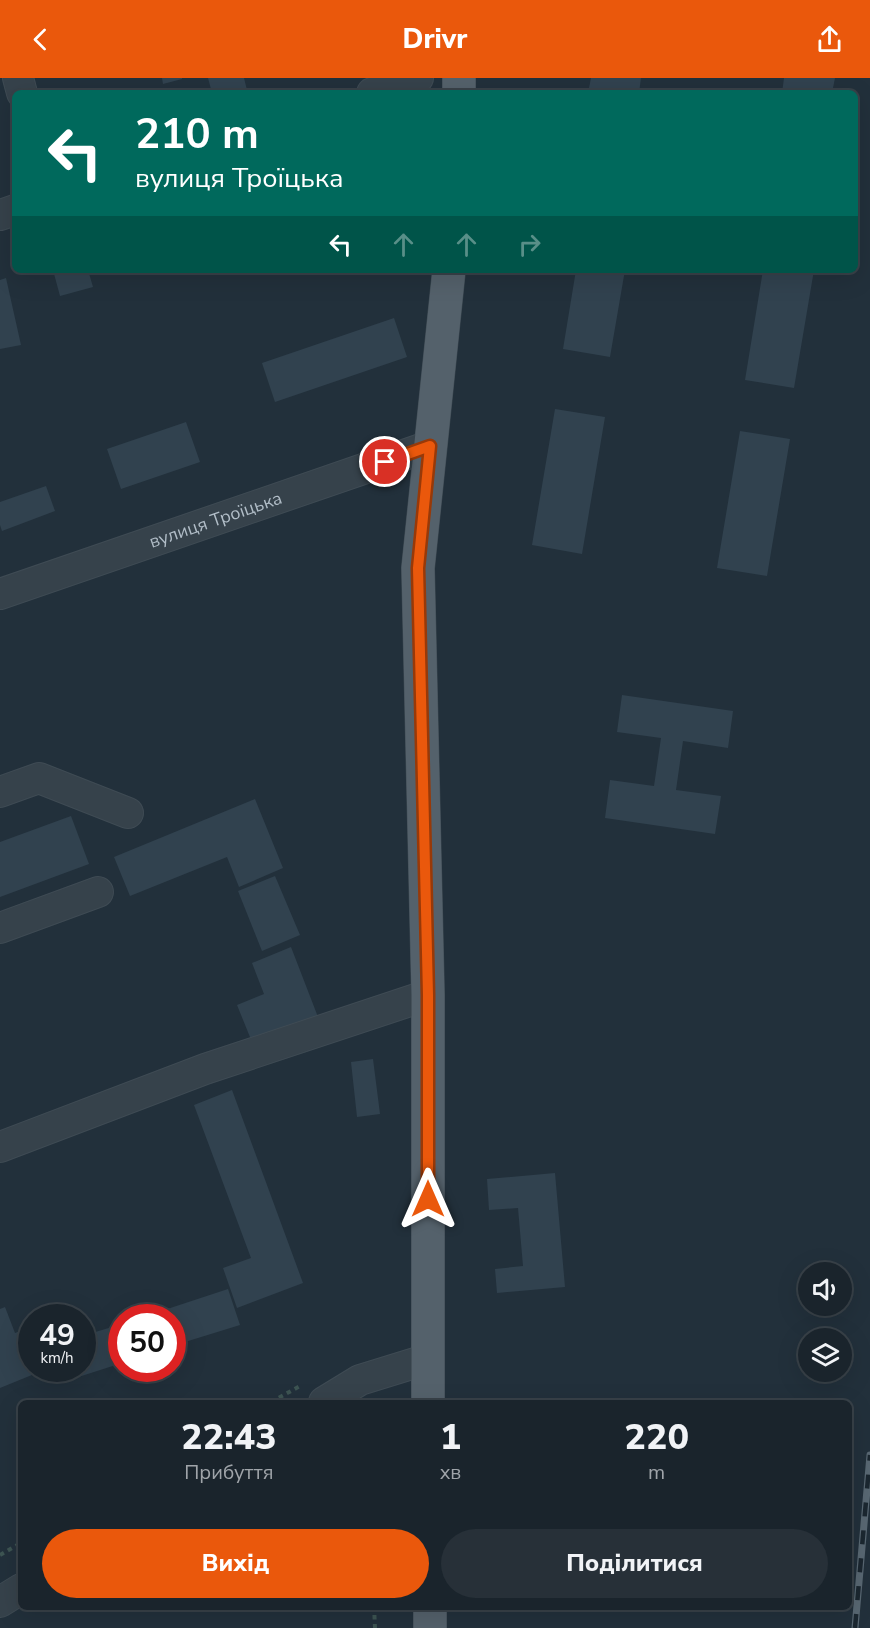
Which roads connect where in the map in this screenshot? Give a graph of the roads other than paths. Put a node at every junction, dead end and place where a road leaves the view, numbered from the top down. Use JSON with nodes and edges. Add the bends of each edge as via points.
{"nodes":[{"id":1,"x":418,"y":78,"type":"edge"},
{"id":2,"x":381,"y":90,"type":"edge"},
{"id":3,"x":449,"y":273,"type":"edge"},
{"id":4,"x":430,"y":446,"type":"junction"},
{"id":5,"x":0,"y":594,"type":"edge"},
{"id":6,"x":0,"y":792,"type":"edge"},
{"id":7,"x":128,"y":813,"type":"dead end"},
{"id":8,"x":98,"y":892,"type":"dead end"},
{"id":9,"x":0,"y":928,"type":"edge"},
{"id":10,"x":428,"y":995,"type":"junction"},
{"id":11,"x":0,"y":1147,"type":"edge"},
{"id":12,"x":428,"y":1359,"type":"junction"},
{"id":13,"x":327,"y":1400,"type":"edge"},
{"id":14,"x":428,"y":1400,"type":"edge"},
{"id":15,"x":18,"y":1591,"type":"edge"},
{"id":16,"x":0,"y":1602,"type":"edge"},
{"id":17,"x":430,"y":1610,"type":"edge"},
{"id":18,"x":430,"y":1628,"type":"edge"}],
"edges":[{"from":1,"to":2,"type":"street"},
{"from":3,"to":4,"type":"main road"},
{"from":4,"to":5,"type":"street","name":"вулиця Троїцька"},
{"from":4,"to":10,"type":"main road","via":[[418,568]]},
{"from":6,"to":7,"type":"street","via":[[39,778]]},
{"from":8,"to":9,"type":"street"},
{"from":10,"to":11,"type":"street","via":[[205,1069]]},
{"from":10,"to":12,"type":"main road"},
{"from":12,"to":13,"type":"street","via":[[360,1380]]},
{"from":12,"to":14,"type":"main road"},
{"from":15,"to":16,"type":"street"},
{"from":17,"to":18,"type":"main road"}]}
